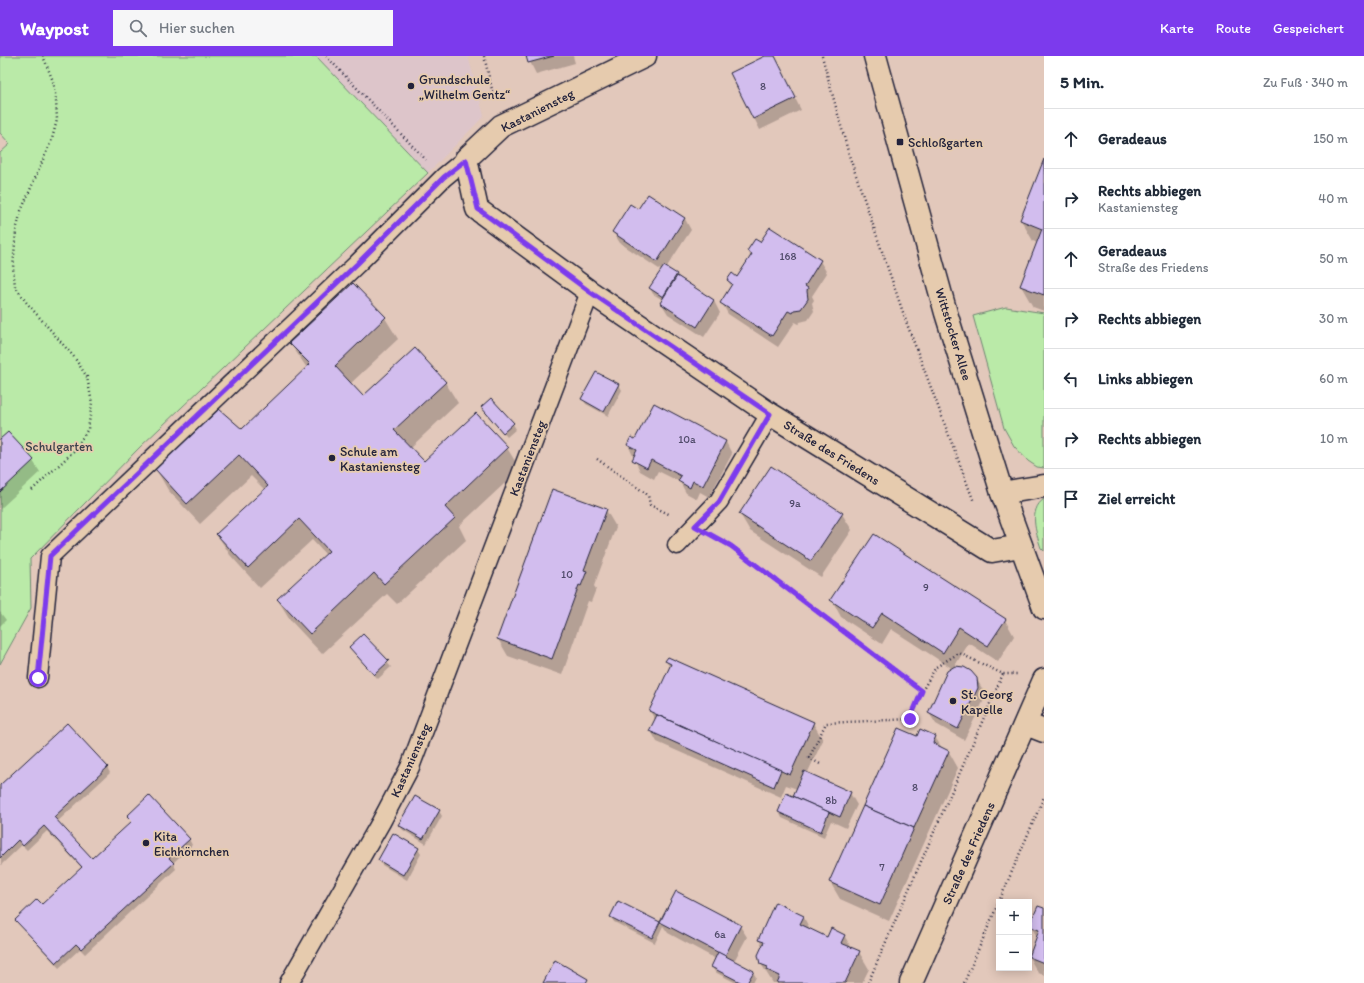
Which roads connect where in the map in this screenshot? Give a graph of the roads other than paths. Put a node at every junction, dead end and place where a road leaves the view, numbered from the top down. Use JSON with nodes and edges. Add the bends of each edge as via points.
{"nodes":[{"id":1,"x":645,"y":56,"type":"edge"},
{"id":2,"x":875,"y":56,"type":"edge"},
{"id":3,"x":466,"y":160,"type":"junction"},
{"id":4,"x":590,"y":292,"type":"junction"},
{"id":5,"x":770,"y":414,"type":"junction"},
{"id":6,"x":1044,"y":486,"type":"edge"},
{"id":7,"x":1002,"y":492,"type":"junction"},
{"id":8,"x":677,"y":545,"type":"dead end"},
{"id":9,"x":1021,"y":546,"type":"junction"},
{"id":10,"x":1044,"y":608,"type":"edge"},
{"id":11,"x":38,"y":678,"type":"dead end"},
{"id":12,"x":1044,"y":680,"type":"edge"},
{"id":13,"x":1035,"y":727,"type":"edge"},
{"id":14,"x":290,"y":983,"type":"edge"},
{"id":15,"x":911,"y":983,"type":"edge"}],
"edges":[{"from":1,"to":3,"type":"street","name":"Kastaniensteg","via":[[501,126]]},
{"from":2,"to":7,"type":"street","name":"Wittstocker Allee","via":[[946,313]]},
{"from":3,"to":4,"type":"street","via":[[478,209]]},
{"from":3,"to":11,"type":"lane","via":[[444,177],[352,269],[50,556]]},
{"from":4,"to":5,"type":"street","name":"Straße des Friedens"},
{"from":4,"to":14,"type":"lane","name":"Kastaniensteg","via":[[410,767]]},
{"from":5,"to":8,"type":"lane","via":[[719,502]]},
{"from":5,"to":9,"type":"street","name":"Straße des Friedens","via":[[992,552]]},
{"from":6,"to":7,"type":"street"},
{"from":7,"to":9,"type":"street","name":"Wittstocker Allee"},
{"from":9,"to":10,"type":"street","name":"Wittstocker Allee"},
{"from":12,"to":13,"type":"street"},
{"from":13,"to":15,"type":"street","name":"Straße des Friedens"}]}
